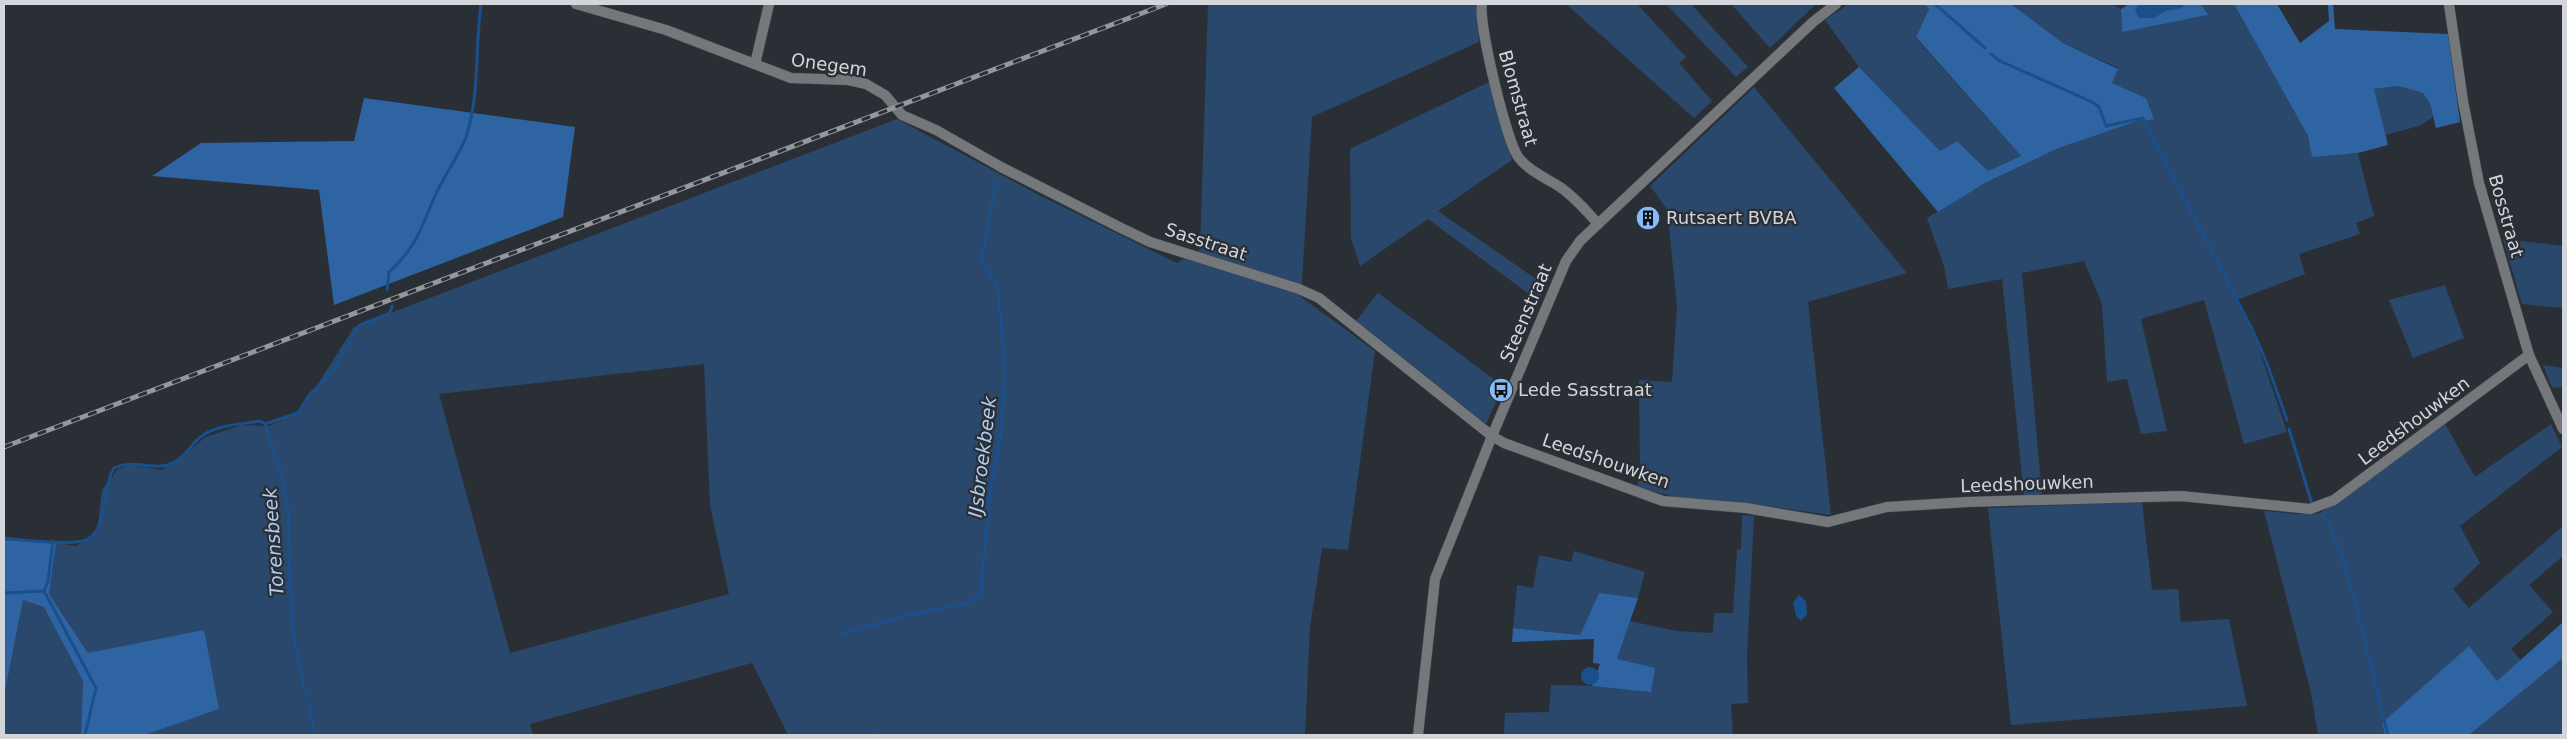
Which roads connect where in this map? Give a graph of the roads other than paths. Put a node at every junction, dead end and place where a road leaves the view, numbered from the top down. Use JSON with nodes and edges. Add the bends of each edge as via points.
{"nodes":[{"id":1,"x":576,"y":4,"type":"edge"},
{"id":2,"x":769,"y":4,"type":"edge"},
{"id":3,"x":1482,"y":4,"type":"edge"},
{"id":4,"x":1836,"y":4,"type":"edge"},
{"id":5,"x":2449,"y":4,"type":"edge"},
{"id":6,"x":755,"y":64,"type":"junction"},
{"id":7,"x":892,"y":105,"type":"joint"},
{"id":8,"x":1598,"y":224,"type":"junction"},
{"id":9,"x":2529,"y":355,"type":"junction"},
{"id":10,"x":2563,"y":429,"type":"edge"},
{"id":11,"x":1492,"y":436,"type":"junction"},
{"id":12,"x":1418,"y":735,"type":"edge"}],
"edges":[{"from":1,"to":6,"type":"street","via":[[666,30]]},
{"from":2,"to":6,"type":"street"},
{"from":3,"to":8,"type":"street","name":"Blomstraat","via":[[1485,41],[1518,158],[1576,200]]},
{"from":4,"to":8,"type":"street","name":"Steenstraat"},
{"from":5,"to":9,"type":"street","name":"Bosstraat","via":[[2479,183]]},
{"from":6,"to":7,"type":"street","name":"Onegem","via":[[799,80],[848,80],[866,84],[879,90]]},
{"from":7,"to":11,"type":"street","name":"Sasstraat","via":[[902,115],[1150,242],[1319,298]]},
{"from":8,"to":11,"type":"street","name":"Steenstraat","via":[[1566,261]]},
{"from":9,"to":10,"type":"street","name":"Bosstraat"},
{"from":9,"to":11,"type":"street","name":"Leedshouwken","via":[[2334,500],[2310,508],[2181,496],[2046,498],[1887,507],[1828,522],[1746,508],[1663,500]]},
{"from":11,"to":12,"type":"street","name":"Steenstraat","via":[[1435,579]]}]}
